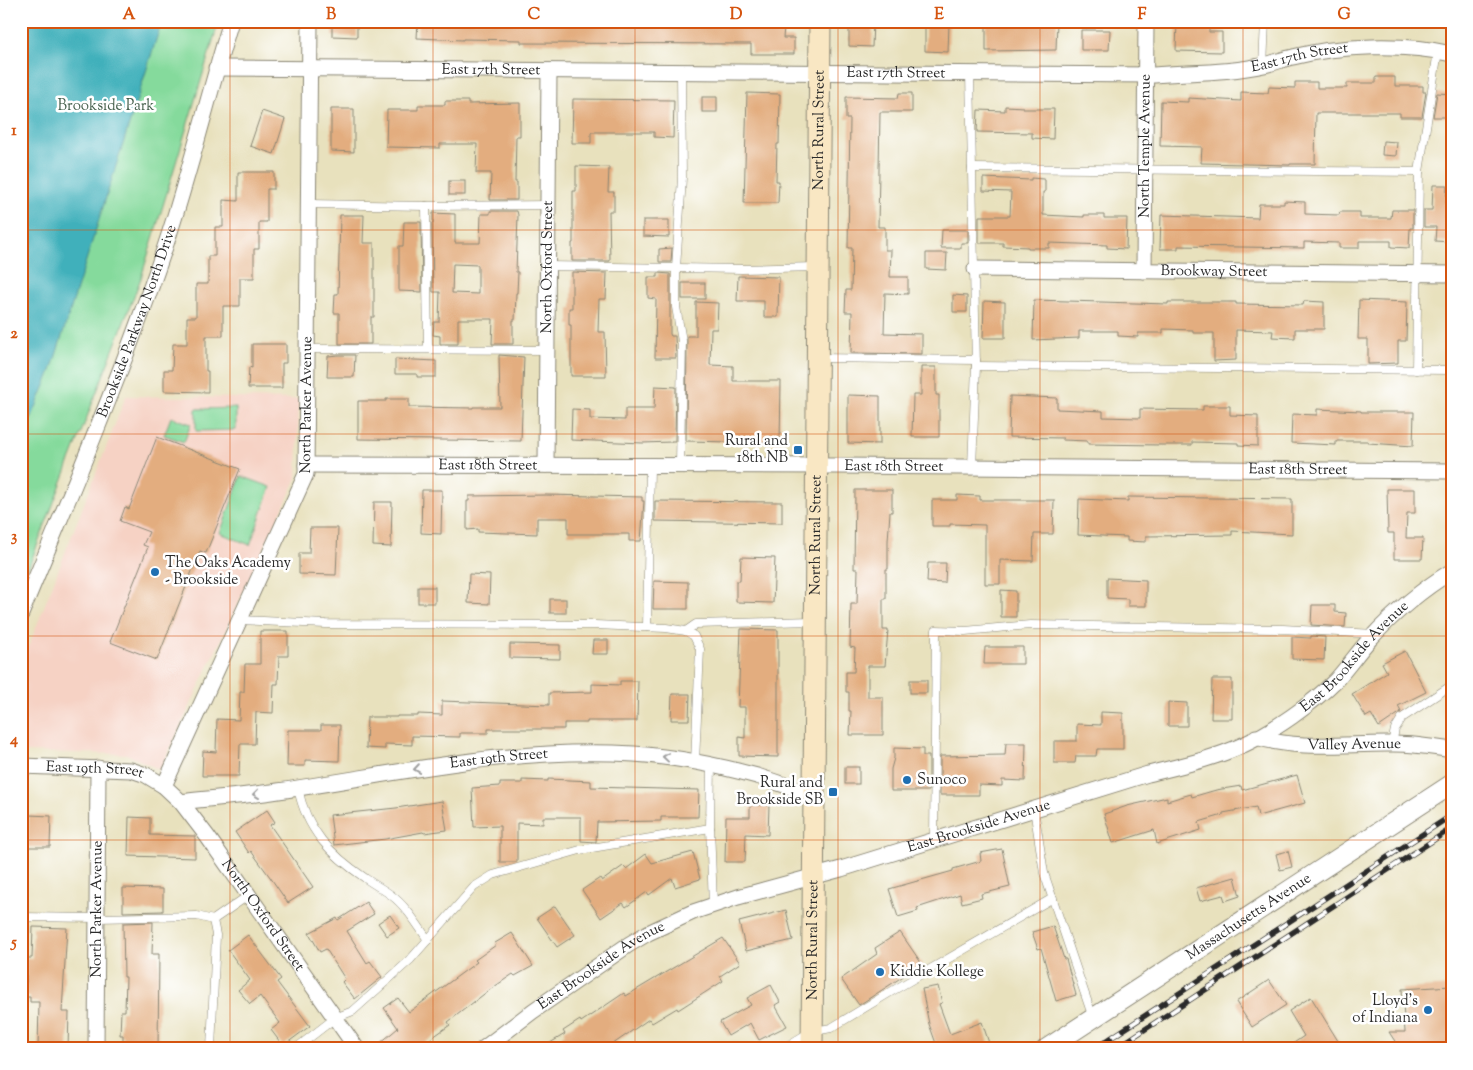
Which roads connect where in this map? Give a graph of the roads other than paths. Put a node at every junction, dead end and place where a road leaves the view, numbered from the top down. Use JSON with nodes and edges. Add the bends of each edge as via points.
{"nodes":[{"id":1,"x":231,"y":21,"type":"edge"},
{"id":2,"x":310,"y":21,"type":"edge"},
{"id":3,"x":820,"y":21,"type":"edge"},
{"id":4,"x":1146,"y":21,"type":"edge"},
{"id":5,"x":1265,"y":21,"type":"edge"},
{"id":6,"x":1445,"y":52,"type":"edge"},
{"id":7,"x":1263,"y":66,"type":"junction"},
{"id":8,"x":216,"y":68,"type":"junction"},
{"id":9,"x":309,"y":68,"type":"junction"},
{"id":10,"x":549,"y":71,"type":"junction"},
{"id":11,"x":681,"y":72,"type":"junction"},
{"id":12,"x":819,"y":73,"type":"junction"},
{"id":13,"x":970,"y":73,"type":"junction"},
{"id":14,"x":1146,"y":75,"type":"junction"},
{"id":15,"x":972,"y":168,"type":"junction"},
{"id":16,"x":1145,"y":170,"type":"junction"},
{"id":17,"x":1419,"y":172,"type":"junction"},
{"id":18,"x":308,"y":204,"type":"junction"},
{"id":19,"x":548,"y":205,"type":"junction"},
{"id":20,"x":426,"y":206,"type":"junction"},
{"id":21,"x":548,"y":266,"type":"junction"},
{"id":22,"x":818,"y":267,"type":"junction"},
{"id":23,"x":676,"y":268,"type":"junction"},
{"id":24,"x":975,"y":269,"type":"junction"},
{"id":25,"x":1144,"y":271,"type":"junction"},
{"id":26,"x":1417,"y":273,"type":"junction"},
{"id":27,"x":1452,"y":274,"type":"edge"},
{"id":28,"x":307,"y":349,"type":"junction"},
{"id":29,"x":428,"y":349,"type":"junction"},
{"id":30,"x":547,"y":350,"type":"junction"},
{"id":31,"x":817,"y":358,"type":"junction"},
{"id":32,"x":976,"y":363,"type":"junction"},
{"id":33,"x":1416,"y":370,"type":"junction"},
{"id":34,"x":1452,"y":370,"type":"edge"},
{"id":35,"x":306,"y":465,"type":"junction"},
{"id":36,"x":546,"y":465,"type":"junction"},
{"id":37,"x":650,"y":466,"type":"junction"},
{"id":38,"x":680,"y":466,"type":"junction"},
{"id":39,"x":816,"y":466,"type":"junction"},
{"id":40,"x":972,"y":467,"type":"junction"},
{"id":41,"x":1452,"y":471,"type":"edge"},
{"id":42,"x":1452,"y":571,"type":"edge"},
{"id":43,"x":21,"y":614,"type":"edge"},
{"id":44,"x":240,"y":620,"type":"junction"},
{"id":45,"x":815,"y":621,"type":"junction"},
{"id":46,"x":647,"y":627,"type":"junction"},
{"id":47,"x":686,"y":631,"type":"junction"},
{"id":48,"x":1376,"y":634,"type":"junction"},
{"id":49,"x":1452,"y":685,"type":"edge"},
{"id":50,"x":1256,"y":737,"type":"junction"},
{"id":51,"x":1392,"y":744,"type":"junction"},
{"id":52,"x":1452,"y":750,"type":"edge"},
{"id":53,"x":694,"y":762,"type":"junction"},
{"id":54,"x":711,"y":765,"type":"junction"},
{"id":55,"x":21,"y":766,"type":"edge"},
{"id":56,"x":98,"y":768,"type":"junction"},
{"id":57,"x":1452,"y":784,"type":"edge"},
{"id":58,"x":164,"y":786,"type":"junction"},
{"id":59,"x":298,"y":788,"type":"junction"},
{"id":60,"x":814,"y":796,"type":"junction"},
{"id":61,"x":180,"y":802,"type":"junction"},
{"id":62,"x":1034,"y":809,"type":"junction"},
{"id":63,"x":710,"y":828,"type":"junction"},
{"id":64,"x":934,"y":840,"type":"junction"},
{"id":65,"x":814,"y":877,"type":"junction"},
{"id":66,"x":249,"y":895,"type":"junction"},
{"id":67,"x":1053,"y":898,"type":"junction"},
{"id":68,"x":713,"y":904,"type":"junction"},
{"id":69,"x":21,"y":917,"type":"edge"},
{"id":70,"x":97,"y":918,"type":"junction"},
{"id":71,"x":213,"y":920,"type":"junction"},
{"id":72,"x":428,"y":940,"type":"junction"},
{"id":73,"x":336,"y":1018,"type":"junction"},
{"id":74,"x":1093,"y":1018,"type":"junction"},
{"id":75,"x":812,"y":1040,"type":"edge"},
{"id":76,"x":96,"y":1049,"type":"edge"},
{"id":77,"x":212,"y":1049,"type":"edge"},
{"id":78,"x":295,"y":1049,"type":"edge"},
{"id":79,"x":357,"y":1049,"type":"edge"},
{"id":80,"x":483,"y":1049,"type":"edge"},
{"id":81,"x":782,"y":1049,"type":"edge"},
{"id":82,"x":1046,"y":1049,"type":"edge"}],
"edges":[{"from":1,"to":8,"type":"street","name":"Brookside Parkway North Drive"},
{"from":2,"to":9,"type":"street","name":"North Parker Avenue"},
{"from":3,"to":12,"type":"main road","name":"North Rural Street"},
{"from":4,"to":14,"type":"street","name":"North Temple Avenue"},
{"from":5,"to":7,"type":"lane"},
{"from":6,"to":7,"type":"street","name":"East 17th Street","via":[[1399,48],[1342,49]]},
{"from":6,"to":17,"type":"lane"},
{"from":7,"to":14,"type":"street","name":"East 17th Street","via":[[1193,74]]},
{"from":8,"to":9,"type":"street","name":"East 17th Street"},
{"from":8,"to":43,"type":"street","name":"Brookside Parkway North Drive","via":[[168,236],[145,303]]},
{"from":9,"to":10,"type":"street","name":"East 17th Street"},
{"from":9,"to":18,"type":"street","name":"North Parker Avenue"},
{"from":10,"to":11,"type":"street","name":"East 17th Street"},
{"from":10,"to":19,"type":"street","name":"North Oxford Street"},
{"from":11,"to":12,"type":"street","name":"East 17th Street"},
{"from":11,"to":23,"type":"lane","via":[[682,178]]},
{"from":12,"to":13,"type":"street","name":"East 17th Street"},
{"from":12,"to":22,"type":"main road","name":"North Rural Street"},
{"from":13,"to":14,"type":"street","name":"East 17th Street"},
{"from":13,"to":15,"type":"lane"},
{"from":14,"to":16,"type":"street","name":"North Temple Avenue"},
{"from":15,"to":16,"type":"lane"},
{"from":15,"to":24,"type":"lane"},
{"from":16,"to":17,"type":"lane"},
{"from":16,"to":25,"type":"street","name":"North Temple Avenue"},
{"from":17,"to":26,"type":"lane"},
{"from":18,"to":20,"type":"lane"},
{"from":18,"to":28,"type":"street","name":"North Parker Avenue"},
{"from":19,"to":20,"type":"lane"},
{"from":19,"to":21,"type":"street","name":"North Oxford Street"},
{"from":20,"to":29,"type":"lane"},
{"from":21,"to":23,"type":"lane"},
{"from":21,"to":30,"type":"street","name":"North Oxford Street"},
{"from":22,"to":23,"type":"lane"},
{"from":22,"to":31,"type":"main road","name":"North Rural Street"},
{"from":23,"to":38,"type":"lane","via":[[676,306],[682,341]]},
{"from":24,"to":25,"type":"street","name":"Brookway Street"},
{"from":24,"to":32,"type":"lane"},
{"from":25,"to":26,"type":"street","name":"Brookway Street"},
{"from":26,"to":27,"type":"street","name":"Brookway Street"},
{"from":26,"to":33,"type":"lane"},
{"from":28,"to":29,"type":"lane"},
{"from":28,"to":35,"type":"street","name":"North Parker Avenue"},
{"from":29,"to":30,"type":"lane"},
{"from":30,"to":36,"type":"street","name":"North Oxford Street"},
{"from":31,"to":32,"type":"lane"},
{"from":31,"to":39,"type":"main road","name":"North Rural Street"},
{"from":32,"to":33,"type":"lane"},
{"from":32,"to":40,"type":"lane"},
{"from":33,"to":34,"type":"lane"},
{"from":35,"to":36,"type":"street","name":"East 18th Street"},
{"from":35,"to":44,"type":"street","name":"North Parker Avenue","via":[[306,474]]},
{"from":36,"to":37,"type":"street","name":"East 18th Street"},
{"from":37,"to":38,"type":"street","name":"East 18th Street"},
{"from":37,"to":46,"type":"lane"},
{"from":38,"to":39,"type":"street","name":"East 18th Street"},
{"from":39,"to":40,"type":"street","name":"East 18th Street"},
{"from":39,"to":45,"type":"main road","name":"North Rural Street"},
{"from":40,"to":41,"type":"street","name":"East 18th Street"},
{"from":42,"to":48,"type":"street","name":"East Brookside Avenue","via":[[1410,600]]},
{"from":44,"to":46,"type":"lane","via":[[326,624]]},
{"from":44,"to":58,"type":"street","name":"North Parker Avenue"},
{"from":45,"to":47,"type":"lane","via":[[696,624]]},
{"from":45,"to":60,"type":"main road","name":"North Rural Street"},
{"from":46,"to":47,"type":"lane"},
{"from":47,"to":53,"type":"lane","via":[[697,638],[700,649]]},
{"from":48,"to":50,"type":"street","name":"East Brookside Avenue","via":[[1319,695]]},
{"from":48,"to":64,"type":"lane","via":[[1283,629],[1030,625],[965,632],[936,630]]},
{"from":49,"to":51,"type":"lane","via":[[1402,718],[1395,729]]},
{"from":50,"to":51,"type":"street","name":"Valley Avenue","via":[[1270,742],[1303,745]]},
{"from":50,"to":62,"type":"street","name":"East Brookside Avenue","via":[[1208,758]]},
{"from":51,"to":52,"type":"street","name":"Valley Avenue"},
{"from":53,"to":54,"type":"street","name":"East 19th Street"},
{"from":53,"to":59,"type":"street","name":"East 19th Street","one_way":true,"via":[[634,754],[545,754],[421,768]]},
{"from":54,"to":60,"type":"street","name":"East 19th Street","via":[[757,776]]},
{"from":54,"to":63,"type":"lane"},
{"from":55,"to":56,"type":"street","name":"East 19th Street"},
{"from":56,"to":58,"type":"street","name":"East 19th Street","via":[[131,770]]},
{"from":56,"to":70,"type":"street","name":"North Parker Avenue"},
{"from":57,"to":74,"type":"street","name":"Massachusetts Avenue"},
{"from":58,"to":61,"type":"street","name":"North Oxford Street"},
{"from":59,"to":61,"type":"street","name":"East 19th Street","one_way":true},
{"from":59,"to":72,"type":"lane","via":[[307,819],[320,839],[344,864],[392,895]]},
{"from":60,"to":65,"type":"main road","name":"North Rural Street"},
{"from":61,"to":66,"type":"street","name":"North Oxford Street"},
{"from":62,"to":64,"type":"street","name":"East Brookside Avenue"},
{"from":62,"to":67,"type":"lane","via":[[1044,873]]},
{"from":63,"to":68,"type":"lane"},
{"from":63,"to":72,"type":"lane","via":[[580,850],[493,875],[474,887]]},
{"from":64,"to":65,"type":"street","name":"East Brookside Avenue"},
{"from":65,"to":68,"type":"street","name":"East Brookside Avenue"},
{"from":65,"to":75,"type":"main road","name":"North Rural Street"},
{"from":66,"to":71,"type":"lane"},
{"from":66,"to":73,"type":"street","name":"North Oxford Street"},
{"from":67,"to":74,"type":"lane"},
{"from":67,"to":75,"type":"lane"},
{"from":68,"to":80,"type":"street","name":"East Brookside Avenue","via":[[628,946]]},
{"from":69,"to":70,"type":"lane"},
{"from":70,"to":71,"type":"lane","via":[[198,916]]},
{"from":70,"to":76,"type":"street","name":"North Parker Avenue"},
{"from":71,"to":77,"type":"lane","via":[[216,935]]},
{"from":72,"to":73,"type":"lane","via":[[353,1011]]},
{"from":73,"to":78,"type":"lane"},
{"from":73,"to":79,"type":"street","name":"North Oxford Street"},
{"from":74,"to":82,"type":"street","name":"Massachusetts Avenue"},
{"from":75,"to":81,"type":"lane"}]}
